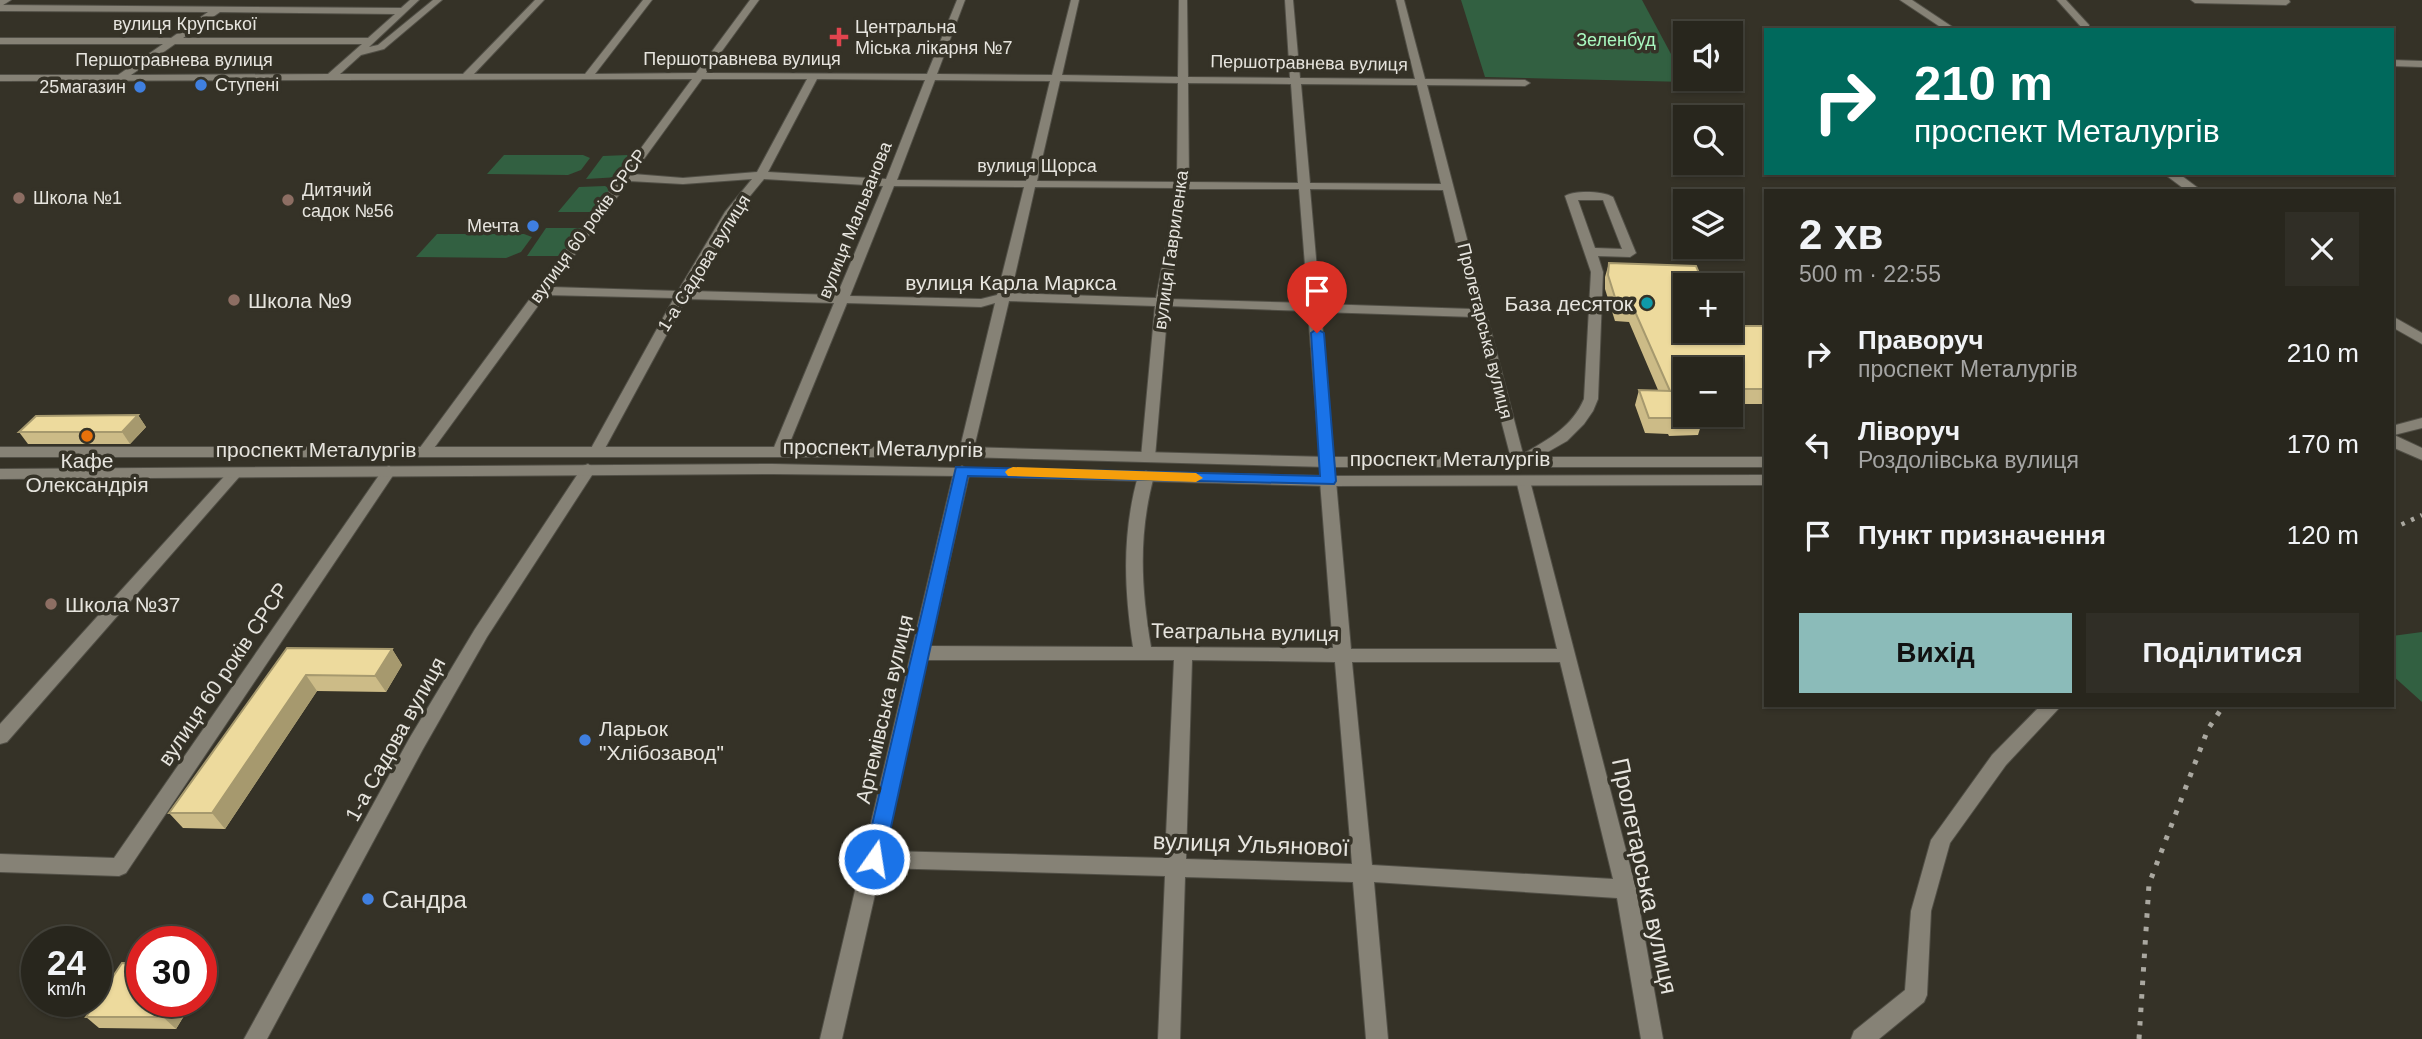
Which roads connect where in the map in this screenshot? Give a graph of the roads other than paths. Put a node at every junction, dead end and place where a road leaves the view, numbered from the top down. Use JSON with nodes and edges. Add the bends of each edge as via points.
{"nodes":[{"id":1,"x":6,"y":0,"type":"edge"},
{"id":2,"x":73,"y":0,"type":"edge"},
{"id":3,"x":233,"y":0,"type":"edge"},
{"id":4,"x":415,"y":0,"type":"edge"},
{"id":5,"x":438,"y":0,"type":"edge"},
{"id":6,"x":540,"y":0,"type":"edge"},
{"id":7,"x":648,"y":0,"type":"edge"},
{"id":8,"x":755,"y":0,"type":"edge"},
{"id":9,"x":961,"y":0,"type":"edge"},
{"id":10,"x":1075,"y":0,"type":"edge"},
{"id":11,"x":1183,"y":0,"type":"edge"},
{"id":12,"x":1289,"y":0,"type":"edge"},
{"id":13,"x":1400,"y":0,"type":"edge"},
{"id":14,"x":1905,"y":0,"type":"edge"},
{"id":15,"x":2061,"y":0,"type":"edge"},
{"id":16,"x":2196,"y":0,"type":"edge"},
{"id":17,"x":2286,"y":2,"type":"dead end"},
{"id":18,"x":0,"y":6,"type":"edge"},
{"id":19,"x":60,"y":8,"type":"junction"},
{"id":20,"x":219,"y":9,"type":"junction"},
{"id":21,"x":402,"y":11,"type":"junction"},
{"id":22,"x":2086,"y":27,"type":"dead end"},
{"id":23,"x":1949,"y":28,"type":"edge"},
{"id":24,"x":175,"y":40,"type":"junction"},
{"id":25,"x":0,"y":41,"type":"edge"},
{"id":26,"x":370,"y":41,"type":"junction"},
{"id":27,"x":357,"y":52,"type":"junction"},
{"id":28,"x":2394,"y":63,"type":"edge"},
{"id":29,"x":2422,"y":64,"type":"edge"},
{"id":30,"x":698,"y":76,"type":"junction"},
{"id":31,"x":814,"y":76,"type":"junction"},
{"id":32,"x":331,"y":77,"type":"junction"},
{"id":33,"x":465,"y":77,"type":"junction"},
{"id":34,"x":587,"y":77,"type":"junction"},
{"id":35,"x":1056,"y":77,"type":"junction"},
{"id":36,"x":0,"y":78,"type":"edge"},
{"id":37,"x":120,"y":78,"type":"junction"},
{"id":38,"x":930,"y":78,"type":"junction"},
{"id":39,"x":1183,"y":79,"type":"junction"},
{"id":40,"x":1296,"y":80,"type":"junction"},
{"id":41,"x":1421,"y":81,"type":"junction"},
{"id":42,"x":1525,"y":83,"type":"dead end"},
{"id":43,"x":761,"y":175,"type":"junction"},
{"id":44,"x":2172,"y":175,"type":"edge"},
{"id":45,"x":626,"y":177,"type":"junction"},
{"id":46,"x":890,"y":183,"type":"junction"},
{"id":47,"x":1032,"y":183,"type":"junction"},
{"id":48,"x":1183,"y":184,"type":"junction"},
{"id":49,"x":1305,"y":185,"type":"junction"},
{"id":50,"x":1448,"y":187,"type":"junction"},
{"id":51,"x":2193,"y":189,"type":"edge"},
{"id":52,"x":1590,"y":252,"type":"junction"},
{"id":53,"x":540,"y":291,"type":"junction"},
{"id":54,"x":682,"y":295,"type":"junction"},
{"id":55,"x":1005,"y":297,"type":"junction"},
{"id":56,"x":842,"y":300,"type":"junction"},
{"id":57,"x":1162,"y":302,"type":"junction"},
{"id":58,"x":1315,"y":307,"type":"junction"},
{"id":59,"x":1481,"y":313,"type":"junction"},
{"id":60,"x":2394,"y":321,"type":"edge"},
{"id":61,"x":2422,"y":340,"type":"edge"},
{"id":62,"x":2422,"y":423,"type":"edge"},
{"id":63,"x":2394,"y":430,"type":"edge"},
{"id":64,"x":2394,"y":441,"type":"edge"},
{"id":65,"x":0,"y":452,"type":"edge"},
{"id":66,"x":273,"y":452,"type":"junction"},
{"id":67,"x":424,"y":452,"type":"junction"},
{"id":68,"x":779,"y":452,"type":"junction"},
{"id":69,"x":2422,"y":455,"type":"edge"},
{"id":70,"x":1148,"y":457,"type":"junction"},
{"id":71,"x":592,"y":461,"type":"junction"},
{"id":72,"x":964,"y":462,"type":"junction"},
{"id":73,"x":1764,"y":462,"type":"edge"},
{"id":74,"x":773,"y":469,"type":"junction"},
{"id":75,"x":389,"y":471,"type":"junction"},
{"id":76,"x":410,"y":471,"type":"junction"},
{"id":77,"x":1521,"y":471,"type":"junction"},
{"id":78,"x":259,"y":472,"type":"junction"},
{"id":79,"x":1328,"y":472,"type":"junction"},
{"id":80,"x":235,"y":473,"type":"junction"},
{"id":81,"x":0,"y":474,"type":"edge"},
{"id":82,"x":1146,"y":476,"type":"junction"},
{"id":83,"x":1764,"y":480,"type":"edge"},
{"id":84,"x":1143,"y":652,"type":"junction"},
{"id":85,"x":921,"y":653,"type":"junction"},
{"id":86,"x":1183,"y":654,"type":"junction"},
{"id":87,"x":1568,"y":655,"type":"junction"},
{"id":88,"x":1341,"y":657,"type":"junction"},
{"id":89,"x":2051,"y":707,"type":"edge"},
{"id":90,"x":0,"y":737,"type":"edge"},
{"id":91,"x":874,"y":859,"type":"junction"},
{"id":92,"x":0,"y":863,"type":"edge"},
{"id":93,"x":1176,"y":868,"type":"junction"},
{"id":94,"x":1365,"y":873,"type":"junction"},
{"id":95,"x":1626,"y":889,"type":"junction"},
{"id":96,"x":255,"y":1039,"type":"edge"},
{"id":97,"x":831,"y":1039,"type":"edge"},
{"id":98,"x":1169,"y":1039,"type":"edge"},
{"id":99,"x":1377,"y":1039,"type":"edge"},
{"id":100,"x":1652,"y":1039,"type":"edge"},
{"id":101,"x":1862,"y":1039,"type":"edge"}],
"edges":[{"from":1,"to":18,"type":"street"},
{"from":2,"to":19,"type":"street"},
{"from":3,"to":20,"type":"street"},
{"from":4,"to":21,"type":"street"},
{"from":5,"to":27,"type":"street","via":[[382,47]]},
{"from":6,"to":33,"type":"street"},
{"from":7,"to":34,"type":"street"},
{"from":8,"to":30,"type":"street","name":"вулиця 60 років СРСР"},
{"from":9,"to":38,"type":"street","name":"вулиця Мальванова"},
{"from":10,"to":35,"type":"street","name":"Артемівська вулиця"},
{"from":11,"to":39,"type":"street","name":"вулиця Гавриленка"},
{"from":12,"to":40,"type":"street"},
{"from":13,"to":41,"type":"street","name":"Пролетарська вулиця"},
{"from":14,"to":23,"type":"street"},
{"from":15,"to":22,"type":"street"},
{"from":16,"to":17,"type":"street"},
{"from":18,"to":19,"type":"street"},
{"from":19,"to":20,"type":"street"},
{"from":20,"to":21,"type":"street"},
{"from":20,"to":24,"type":"street"},
{"from":21,"to":26,"type":"street"},
{"from":24,"to":25,"type":"street","name":"вулиця Крупської"},
{"from":24,"to":26,"type":"street","name":"вулиця Крупської"},
{"from":24,"to":37,"type":"street"},
{"from":26,"to":27,"type":"street"},
{"from":27,"to":32,"type":"street"},
{"from":28,"to":29,"type":"street"},
{"from":30,"to":31,"type":"street","name":"Першотравнева вулиця"},
{"from":30,"to":34,"type":"street","name":"Першотравнева вулиця"},
{"from":30,"to":45,"type":"street","name":"вулиця 60 років СРСР"},
{"from":31,"to":38,"type":"street","name":"Першотравнева вулиця"},
{"from":31,"to":43,"type":"street","name":"1-а Садова вулиця"},
{"from":32,"to":33,"type":"street","name":"Першотравнева вулиця"},
{"from":32,"to":37,"type":"street","name":"Першотравнева вулиця"},
{"from":33,"to":34,"type":"street","name":"Першотравнева вулиця"},
{"from":35,"to":38,"type":"street","name":"Першотравнева вулиця"},
{"from":35,"to":39,"type":"street","name":"Першотравнева вулиця"},
{"from":35,"to":47,"type":"street","name":"Артемівська вулиця"},
{"from":36,"to":37,"type":"street","name":"Першотравнева вулиця"},
{"from":38,"to":46,"type":"street","name":"вулиця Мальванова"},
{"from":39,"to":40,"type":"street","name":"Першотравнева вулиця"},
{"from":39,"to":48,"type":"street","name":"вулиця Гавриленка"},
{"from":40,"to":41,"type":"street","name":"Першотравнева вулиця"},
{"from":40,"to":49,"type":"street"},
{"from":41,"to":42,"type":"street","name":"Першотравнева вулиця"},
{"from":41,"to":50,"type":"street","name":"Пролетарська вулиця"},
{"from":43,"to":45,"type":"street","name":"вулиця Щорса","via":[[683,181]]},
{"from":43,"to":46,"type":"street","name":"вулиця Щорса"},
{"from":43,"to":54,"type":"street","name":"1-а Садова вулиця","via":[[731,212]]},
{"from":44,"to":51,"type":"street"},
{"from":45,"to":53,"type":"street","name":"вулиця 60 років СРСР"},
{"from":46,"to":47,"type":"street","name":"вулиця Щорса"},
{"from":46,"to":56,"type":"street","name":"вулиця Мальванова"},
{"from":47,"to":48,"type":"street","name":"вулиця Щорса"},
{"from":47,"to":55,"type":"street","name":"Артемівська вулиця"},
{"from":48,"to":49,"type":"street","name":"вулиця Щорса"},
{"from":48,"to":57,"type":"street","name":"вулиця Гавриленка"},
{"from":49,"to":50,"type":"street","name":"вулиця Щорса"},
{"from":49,"to":58,"type":"street"},
{"from":50,"to":59,"type":"street","name":"Пролетарська вулиця"},
{"from":52,"to":52,"type":"street","via":[[1579,218],[1571,196],[1607,197],[1630,253]]},
{"from":52,"to":77,"type":"street","via":[[1597,272],[1591,399],[1574,429]]},
{"from":53,"to":54,"type":"street","name":"вулиця Карла Маркса"},
{"from":53,"to":67,"type":"street","name":"вулиця 60 років СРСР"},
{"from":54,"to":56,"type":"street","name":"вулиця Карла Маркса"},
{"from":54,"to":71,"type":"street","name":"1-а Садова вулиця"},
{"from":55,"to":56,"type":"street","name":"вулиця Карла Маркса","via":[[981,303]]},
{"from":55,"to":57,"type":"street","name":"вулиця Карла Маркса"},
{"from":55,"to":72,"type":"street","name":"Артемівська вулиця"},
{"from":56,"to":68,"type":"street","name":"вулиця Мальванова"},
{"from":57,"to":58,"type":"street","name":"вулиця Карла Маркса"},
{"from":57,"to":70,"type":"street","name":"вулиця Гавриленка"},
{"from":58,"to":59,"type":"street","name":"вулиця Карла Маркса"},
{"from":58,"to":79,"type":"street"},
{"from":59,"to":77,"type":"street","name":"Пролетарська вулиця"},
{"from":60,"to":61,"type":"street"},
{"from":62,"to":63,"type":"street"},
{"from":64,"to":69,"type":"street"},
{"from":65,"to":66,"type":"street","name":"проспект Металургів"},
{"from":66,"to":67,"type":"street","name":"проспект Металургів"},
{"from":66,"to":78,"type":"street"},
{"from":67,"to":71,"type":"street","name":"проспект Металургів"},
{"from":67,"to":76,"type":"street"},
{"from":68,"to":71,"type":"street","name":"проспект Металургів"},
{"from":68,"to":72,"type":"street","name":"проспект Металургів"},
{"from":68,"to":74,"type":"street"},
{"from":70,"to":72,"type":"street","name":"проспект Металургів"},
{"from":70,"to":79,"type":"street","name":"проспект Металургів"},
{"from":70,"to":82,"type":"street"},
{"from":71,"to":74,"type":"street","name":"проспект Металургів"},
{"from":71,"to":76,"type":"street","name":"проспект Металургів"},
{"from":71,"to":96,"type":"street","name":"1-а Садова вулиця","via":[[429,721]]},
{"from":72,"to":74,"type":"street","name":"проспект Металургів"},
{"from":72,"to":82,"type":"street","name":"проспект Металургів"},
{"from":72,"to":85,"type":"street","name":"Артемівська вулиця"},
{"from":73,"to":77,"type":"street","name":"проспект Металургів"},
{"from":75,"to":76,"type":"street","name":"проспект Металургів"},
{"from":75,"to":78,"type":"street","name":"проспект Металургів"},
{"from":75,"to":92,"type":"street","name":"вулиця 60 років СРСР","via":[[119,867]]},
{"from":77,"to":79,"type":"street","name":"проспект Металургів"},
{"from":77,"to":83,"type":"street","name":"проспект Металургів"},
{"from":77,"to":87,"type":"street","name":"Пролетарська вулиця"},
{"from":78,"to":80,"type":"street","name":"проспект Металургів"},
{"from":79,"to":82,"type":"street","name":"проспект Металургів"},
{"from":79,"to":88,"type":"street"},
{"from":80,"to":81,"type":"street","name":"проспект Металургів"},
{"from":80,"to":90,"type":"street"},
{"from":82,"to":84,"type":"street","via":[[1132,536],[1131,581]]},
{"from":84,"to":85,"type":"street","name":"Театральна вулиця"},
{"from":84,"to":86,"type":"street","name":"Театральна вулиця"},
{"from":85,"to":91,"type":"street","name":"Артемівська вулиця"},
{"from":86,"to":88,"type":"street","name":"Театральна вулиця"},
{"from":86,"to":93,"type":"street"},
{"from":87,"to":88,"type":"street","name":"Театральна вулиця"},
{"from":87,"to":95,"type":"street","name":"Пролетарська вулиця"},
{"from":88,"to":94,"type":"street"},
{"from":89,"to":101,"type":"street","via":[[1999,760],[1941,840],[1921,911],[1916,995]]},
{"from":91,"to":93,"type":"street","name":"вулиця Ульянової"},
{"from":91,"to":97,"type":"street","name":"Артемівська вулиця"},
{"from":93,"to":94,"type":"street","name":"вулиця Ульянової"},
{"from":93,"to":98,"type":"street"},
{"from":94,"to":95,"type":"street","name":"вулиця Ульянової"},
{"from":94,"to":99,"type":"street"},
{"from":95,"to":100,"type":"street","name":"Пролетарська вулиця"}]}
